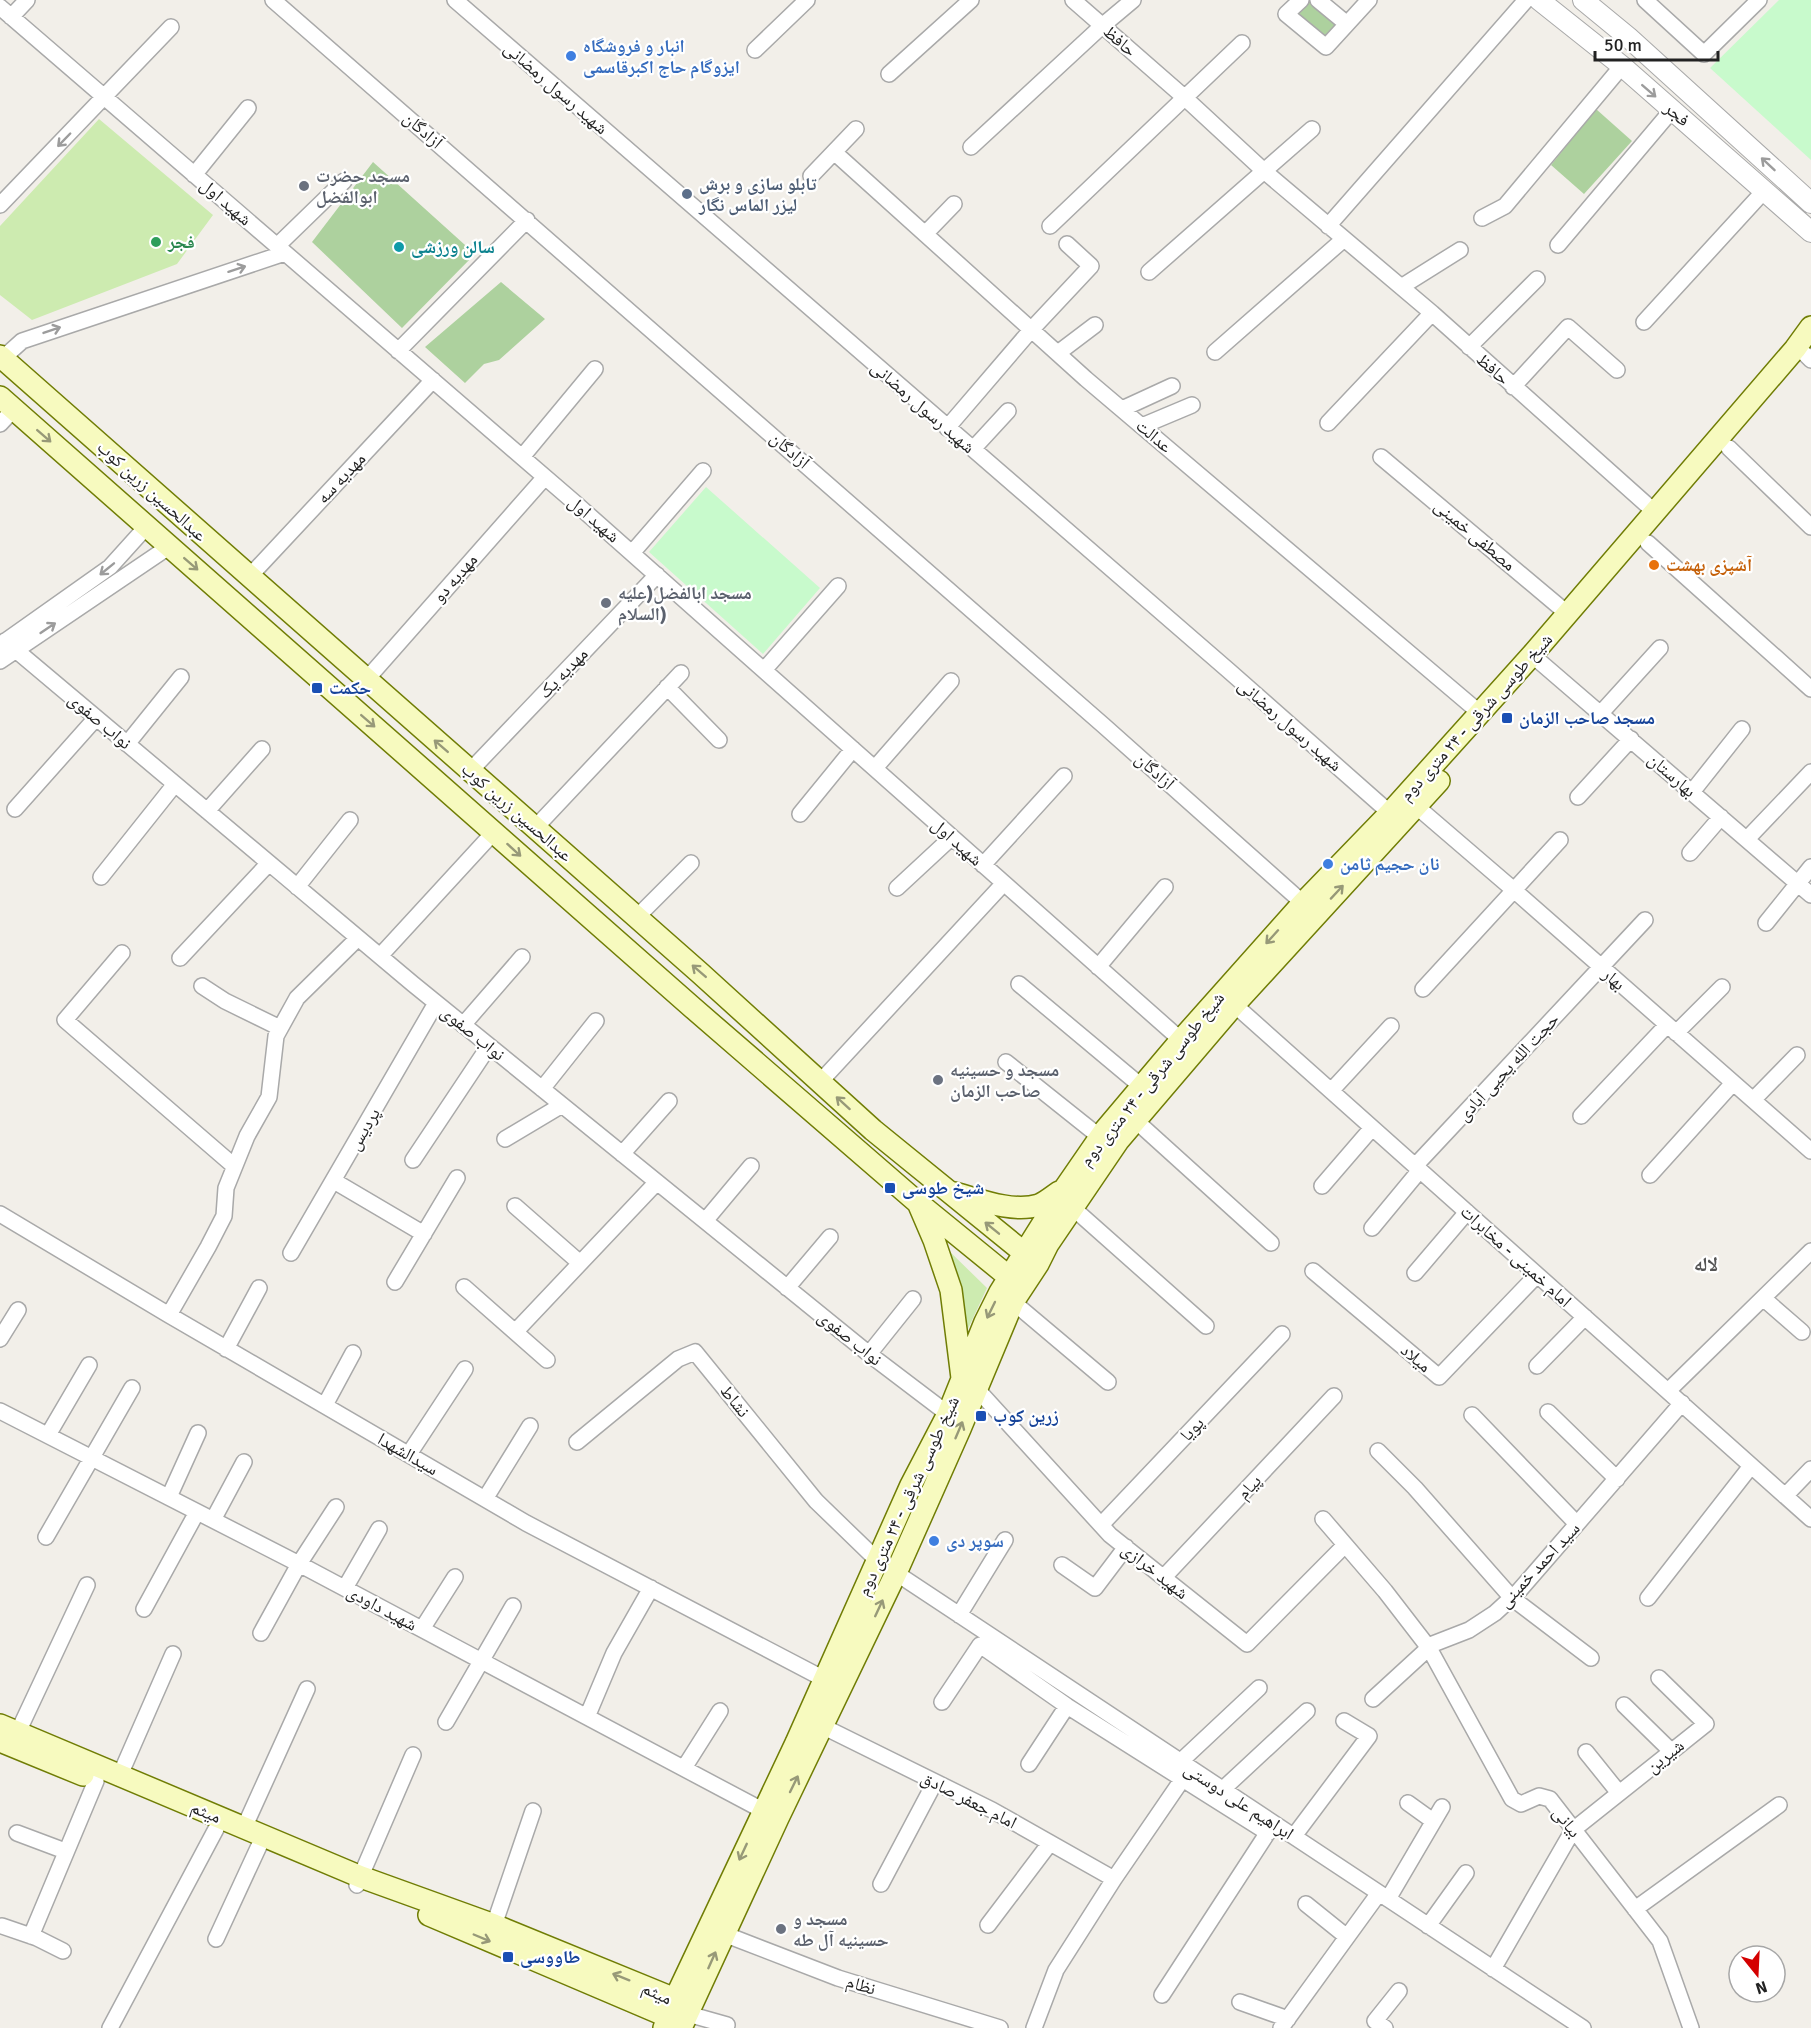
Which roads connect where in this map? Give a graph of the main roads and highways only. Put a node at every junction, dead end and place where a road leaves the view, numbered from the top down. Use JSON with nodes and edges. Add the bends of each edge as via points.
{"nodes":[{"id":1,"x":1811,"y":327,"type":"edge"},
{"id":2,"x":1809,"y":355,"type":"edge"},
{"id":3,"x":1,"y":357,"type":"edge"},
{"id":4,"x":5,"y":410,"type":"edge"},
{"id":5,"x":106,"y":451,"type":"junction"},
{"id":6,"x":82,"y":469,"type":"junction"},
{"id":7,"x":142,"y":482,"type":"junction"},
{"id":8,"x":116,"y":499,"type":"junction"},
{"id":9,"x":1537,"y":659,"type":"junction"},
{"id":10,"x":1227,"y":999,"type":"junction"},
{"id":11,"x":923,"y":1171,"type":"junction"},
{"id":12,"x":1065,"y":1188,"type":"junction"},
{"id":13,"x":946,"y":1191,"type":"junction"},
{"id":14,"x":909,"y":1195,"type":"junction"},
{"id":15,"x":1030,"y":1259,"type":"junction"},
{"id":16,"x":1015,"y":1288,"type":"junction"},
{"id":17,"x":969,"y":1384,"type":"junction"},
{"id":18,"x":6,"y":1733,"type":"edge"},
{"id":19,"x":359,"y":1881,"type":"junction"},
{"id":20,"x":675,"y":2017,"type":"edge"}],
"edges":[{"from":1,"to":9,"type":"main road","name":"شیخ طوسی شرقی - ۲۴ متری دوم","via":[[1568,614]]},
{"from":2,"to":9,"type":"main road","name":"شیخ طوسی شرقی - ۲۴ متری دوم","via":[[1648,543]]},
{"from":3,"to":5,"type":"main road","name":"عبدالحسین زرین کوب"},
{"from":4,"to":6,"type":"main road","name":"عبدالحسین زرین کوب","one_way":true},
{"from":5,"to":6,"type":"main road","via":[[104,466],[92,471]]},
{"from":5,"to":7,"type":"main road","name":"عبدالحسین زرین کوب"},
{"from":6,"to":8,"type":"main road","name":"عبدالحسین زرین کوب"},
{"from":7,"to":8,"type":"main road","via":[[124,481],[117,485]]},
{"from":11,"to":7,"type":"main road","name":"عبدالحسین زرین کوب","one_way":true},
{"from":8,"to":14,"type":"main road","name":"عبدالحسین زرین کوب","one_way":true},
{"from":10,"to":9,"type":"main road","name":"شیخ طوسی شرقی - ۲۴ متری دوم","one_way":true,"via":[[1416,806]]},
{"from":9,"to":10,"type":"main road","name":"شیخ طوسی شرقی - ۲۴ متری دوم","one_way":true,"via":[[1480,713],[1303,903]]},
{"from":10,"to":12,"type":"main road","name":"شیخ طوسی شرقی - ۲۴ متری دوم","via":[[1180,1040],[1100,1137]]},
{"from":10,"to":15,"type":"main road","name":"شیخ طوسی شرقی - ۲۴ متری دوم","via":[[1113,1147],[1048,1244]]},
{"from":11,"to":13,"type":"main road","name":"عبدالحسین زرین کوب"},
{"from":11,"to":14,"type":"main road","via":[[920,1184]]},
{"from":12,"to":13,"type":"main road","via":[[1040,1204],[1017,1207]]},
{"from":12,"to":15,"type":"main road","name":"شیخ طوسی شرقی - ۲۴ متری دوم"},
{"from":15,"to":13,"type":"main road","name":"عبدالحسین زرین کوب","one_way":true},
{"from":14,"to":16,"type":"main road","name":"عبدالحسین زرین کوب"},
{"from":14,"to":17,"type":"main road","via":[[934,1240],[951,1290]]},
{"from":15,"to":16,"type":"main road","name":"شیخ طوسی شرقی - ۲۴ متری دوم"},
{"from":16,"to":17,"type":"main road","name":"شیخ طوسی شرقی - ۲۴ متری دوم","via":[[985,1322]]},
{"from":17,"to":20,"type":"main road","name":"شیخ طوسی شرقی - ۲۴ متری دوم","one_way":true,"via":[[948,1414],[911,1485],[762,1810]]},
{"from":20,"to":17,"type":"main road","name":"شیخ طوسی شرقی - ۲۴ متری دوم","one_way":true,"via":[[724,1934],[896,1573],[960,1429]]},
{"from":18,"to":19,"type":"main road","name":"میثم","via":[[120,1775]]},
{"from":18,"to":19,"type":"main road","name":"میثم","via":[[96,1781]]},
{"from":19,"to":20,"type":"main road","name":"میثم","one_way":true},
{"from":20,"to":19,"type":"main road","name":"میثم","one_way":true,"via":[[494,1925]]}]}
